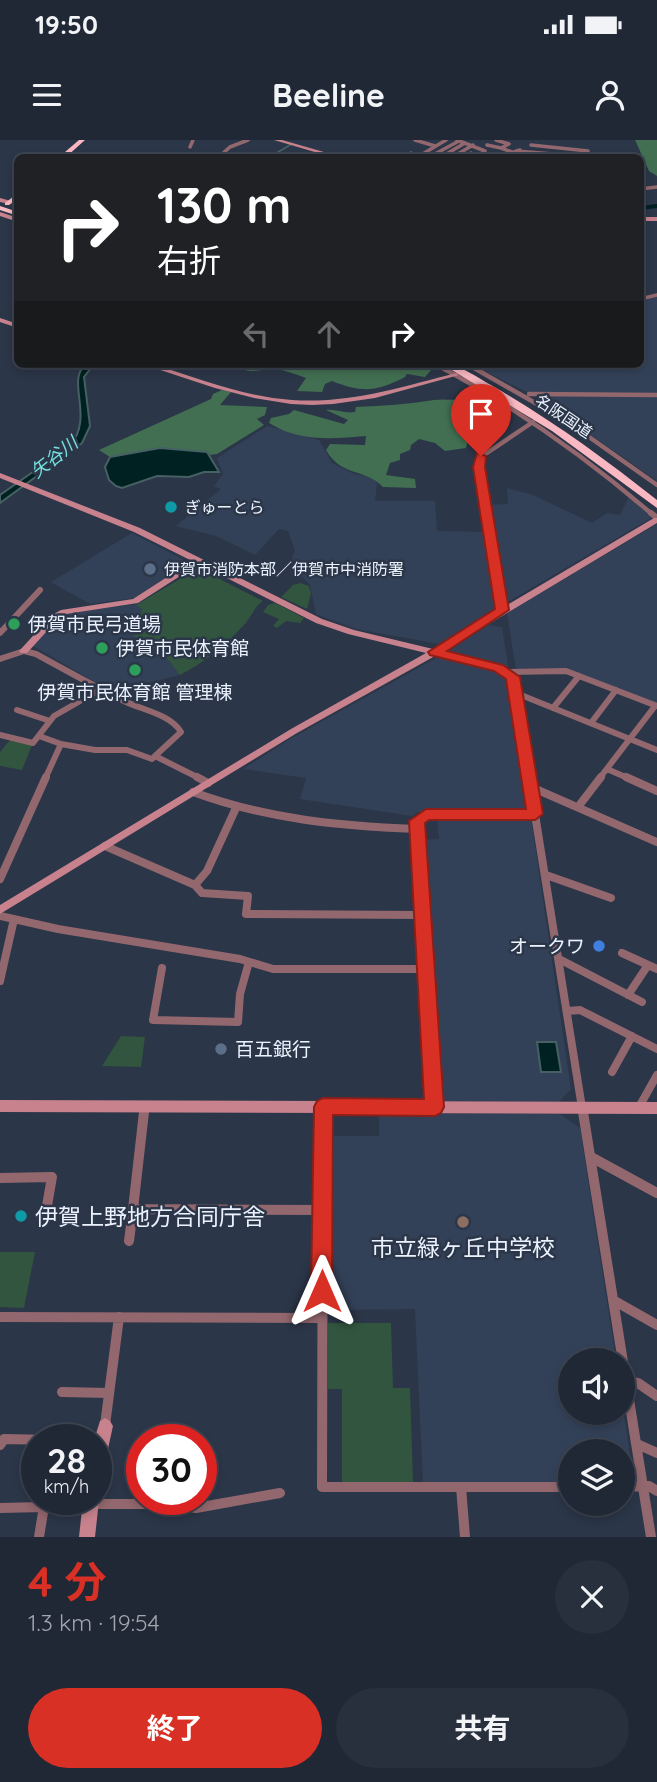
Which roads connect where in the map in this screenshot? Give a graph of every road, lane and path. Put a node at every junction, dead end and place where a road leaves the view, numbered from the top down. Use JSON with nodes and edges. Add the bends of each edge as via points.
{"nodes":[{"id":1,"x":82,"y":140,"type":"edge"},
{"id":2,"x":193,"y":140,"type":"edge"},
{"id":3,"x":248,"y":140,"type":"edge"},
{"id":4,"x":276,"y":140,"type":"edge"},
{"id":5,"x":433,"y":140,"type":"edge"},
{"id":6,"x":446,"y":140,"type":"edge"},
{"id":7,"x":458,"y":140,"type":"edge"},
{"id":8,"x":496,"y":140,"type":"edge"},
{"id":9,"x":538,"y":140,"type":"edge"},
{"id":10,"x":420,"y":142,"type":"edge"},
{"id":11,"x":563,"y":142,"type":"dead end"},
{"id":12,"x":465,"y":143,"type":"junction"},
{"id":13,"x":473,"y":145,"type":"junction"},
{"id":14,"x":531,"y":145,"type":"junction"},
{"id":15,"x":190,"y":146,"type":"dead end"},
{"id":16,"x":435,"y":146,"type":"junction"},
{"id":17,"x":501,"y":148,"type":"junction"},
{"id":18,"x":403,"y":151,"type":"dead end"},
{"id":19,"x":462,"y":151,"type":"junction"},
{"id":20,"x":589,"y":151,"type":"dead end"},
{"id":21,"x":514,"y":152,"type":"junction"},
{"id":22,"x":560,"y":152,"type":"junction"},
{"id":23,"x":411,"y":153,"type":"joint"},
{"id":24,"x":471,"y":153,"type":"edge"},
{"id":25,"x":66,"y":154,"type":"edge"},
{"id":26,"x":221,"y":154,"type":"edge"},
{"id":27,"x":328,"y":154,"type":"edge"},
{"id":28,"x":415,"y":154,"type":"edge"},
{"id":29,"x":421,"y":154,"type":"edge"},
{"id":30,"x":435,"y":154,"type":"edge"},
{"id":31,"x":446,"y":154,"type":"edge"},
{"id":32,"x":457,"y":154,"type":"edge"},
{"id":33,"x":481,"y":154,"type":"edge"},
{"id":34,"x":508,"y":154,"type":"edge"},
{"id":35,"x":572,"y":154,"type":"edge"},
{"id":36,"x":0,"y":200,"type":"edge"},
{"id":37,"x":9,"y":204,"type":"edge"},
{"id":38,"x":158,"y":368,"type":"edge"},
{"id":39,"x":443,"y":368,"type":"edge"},
{"id":40,"x":453,"y":368,"type":"edge"},
{"id":41,"x":463,"y":368,"type":"edge"},
{"id":42,"x":474,"y":368,"type":"edge"},
{"id":43,"x":456,"y":375,"type":"junction"},
{"id":44,"x":524,"y":395,"type":"junction"},
{"id":45,"x":657,"y":395,"type":"edge"},
{"id":46,"x":533,"y":422,"type":"junction"},
{"id":47,"x":0,"y":475,"type":"edge"},
{"id":48,"x":657,"y":485,"type":"edge"},
{"id":49,"x":657,"y":502,"type":"edge"},
{"id":50,"x":657,"y":519,"type":"edge"},
{"id":51,"x":198,"y":561,"type":"junction"},
{"id":52,"x":40,"y":590,"type":"dead end"},
{"id":53,"x":502,"y":610,"type":"junction"},
{"id":54,"x":0,"y":633,"type":"edge"},
{"id":55,"x":24,"y":651,"type":"junction"},
{"id":56,"x":435,"y":652,"type":"junction"},
{"id":57,"x":0,"y":659,"type":"edge"},
{"id":58,"x":510,"y":674,"type":"junction"},
{"id":59,"x":579,"y":676,"type":"junction"},
{"id":60,"x":101,"y":689,"type":"junction"},
{"id":61,"x":616,"y":691,"type":"junction"},
{"id":62,"x":516,"y":693,"type":"junction"},
{"id":63,"x":656,"y":706,"type":"edge"},
{"id":64,"x":553,"y":708,"type":"junction"},
{"id":65,"x":17,"y":710,"type":"dead end"},
{"id":66,"x":50,"y":721,"type":"junction"},
{"id":67,"x":591,"y":723,"type":"junction"},
{"id":68,"x":0,"y":735,"type":"edge"},
{"id":69,"x":39,"y":736,"type":"junction"},
{"id":70,"x":629,"y":739,"type":"junction"},
{"id":71,"x":61,"y":744,"type":"junction"},
{"id":72,"x":657,"y":750,"type":"edge"},
{"id":73,"x":155,"y":756,"type":"junction"},
{"id":74,"x":607,"y":769,"type":"junction"},
{"id":75,"x":208,"y":783,"type":"junction"},
{"id":76,"x":531,"y":787,"type":"junction"},
{"id":77,"x":657,"y":791,"type":"edge"},
{"id":78,"x":193,"y":792,"type":"junction"},
{"id":79,"x":578,"y":807,"type":"junction"},
{"id":80,"x":236,"y":808,"type":"junction"},
{"id":81,"x":535,"y":814,"type":"junction"},
{"id":82,"x":416,"y":829,"type":"junction"},
{"id":83,"x":657,"y":842,"type":"edge"},
{"id":84,"x":105,"y":846,"type":"junction"},
{"id":85,"x":546,"y":875,"type":"junction"},
{"id":86,"x":0,"y":879,"type":"edge"},
{"id":87,"x":195,"y":885,"type":"junction"},
{"id":88,"x":611,"y":898,"type":"dead end"},
{"id":89,"x":0,"y":910,"type":"edge"},
{"id":90,"x":422,"y":915,"type":"junction"},
{"id":91,"x":0,"y":916,"type":"edge"},
{"id":92,"x":14,"y":919,"type":"junction"},
{"id":93,"x":622,"y":953,"type":"dead end"},
{"id":94,"x":559,"y":959,"type":"junction"},
{"id":95,"x":249,"y":962,"type":"junction"},
{"id":96,"x":648,"y":965,"type":"junction"},
{"id":97,"x":162,"y":968,"type":"dead end"},
{"id":98,"x":425,"y":969,"type":"junction"},
{"id":99,"x":657,"y":970,"type":"edge"},
{"id":100,"x":0,"y":981,"type":"edge"},
{"id":101,"x":628,"y":995,"type":"junction"},
{"id":102,"x":642,"y":1002,"type":"dead end"},
{"id":103,"x":568,"y":1011,"type":"junction"},
{"id":104,"x":632,"y":1036,"type":"junction"},
{"id":105,"x":657,"y":1049,"type":"edge"},
{"id":106,"x":612,"y":1072,"type":"dead end"},
{"id":107,"x":657,"y":1075,"type":"edge"},
{"id":108,"x":0,"y":1107,"type":"edge"},
{"id":109,"x":145,"y":1107,"type":"junction"},
{"id":110,"x":323,"y":1107,"type":"junction"},
{"id":111,"x":435,"y":1107,"type":"junction"},
{"id":112,"x":639,"y":1107,"type":"junction"},
{"id":113,"x":582,"y":1108,"type":"junction"},
{"id":114,"x":657,"y":1108,"type":"edge"},
{"id":115,"x":591,"y":1157,"type":"junction"},
{"id":116,"x":0,"y":1178,"type":"edge"},
{"id":117,"x":657,"y":1193,"type":"edge"},
{"id":118,"x":133,"y":1209,"type":"junction"},
{"id":119,"x":321,"y":1210,"type":"junction"},
{"id":120,"x":44,"y":1223,"type":"dead end"},
{"id":121,"x":129,"y":1241,"type":"dead end"},
{"id":122,"x":613,"y":1300,"type":"junction"},
{"id":123,"x":0,"y":1317,"type":"edge"},
{"id":124,"x":119,"y":1317,"type":"junction"},
{"id":125,"x":322,"y":1318,"type":"junction"},
{"id":126,"x":657,"y":1325,"type":"edge"},
{"id":127,"x":621,"y":1348,"type":"edge"},
{"id":128,"x":635,"y":1382,"type":"edge"},
{"id":129,"x":62,"y":1392,"type":"dead end"},
{"id":130,"x":109,"y":1394,"type":"junction"},
{"id":131,"x":657,"y":1396,"type":"edge"},
{"id":132,"x":105,"y":1424,"type":"edge"},
{"id":133,"x":634,"y":1425,"type":"edge"},
{"id":134,"x":21,"y":1439,"type":"edge"},
{"id":135,"x":637,"y":1444,"type":"junction"},
{"id":136,"x":0,"y":1445,"type":"edge"},
{"id":137,"x":657,"y":1454,"type":"edge"},
{"id":138,"x":461,"y":1487,"type":"junction"},
{"id":139,"x":558,"y":1487,"type":"edge"},
{"id":140,"x":635,"y":1487,"type":"edge"},
{"id":141,"x":644,"y":1487,"type":"junction"},
{"id":142,"x":657,"y":1490,"type":"edge"},
{"id":143,"x":280,"y":1493,"type":"dead end"},
{"id":144,"x":112,"y":1502,"type":"edge"},
{"id":145,"x":21,"y":1506,"type":"edge"},
{"id":146,"x":0,"y":1508,"type":"edge"},
{"id":147,"x":42,"y":1515,"type":"edge"},
{"id":148,"x":90,"y":1515,"type":"edge"},
{"id":149,"x":39,"y":1537,"type":"edge"},
{"id":150,"x":87,"y":1537,"type":"edge"},
{"id":151,"x":465,"y":1537,"type":"edge"},
{"id":152,"x":651,"y":1537,"type":"edge"}],
"edges":[{"from":1,"to":25,"type":"highway"},
{"from":2,"to":15,"type":"street"},
{"from":3,"to":26,"type":"street"},
{"from":4,"to":27,"type":"street"},
{"from":5,"to":10,"type":"street"},
{"from":6,"to":16,"type":"street"},
{"from":7,"to":12,"type":"street"},
{"from":7,"to":30,"type":"street"},
{"from":8,"to":17,"type":"street","via":[[488,143]]},
{"from":8,"to":17,"type":"street","via":[[509,144]]},
{"from":9,"to":14,"type":"street"},
{"from":10,"to":16,"type":"street"},
{"from":11,"to":22,"type":"street"},
{"from":12,"to":13,"type":"street"},
{"from":12,"to":31,"type":"street"},
{"from":13,"to":19,"type":"street"},
{"from":13,"to":33,"type":"street","via":[[485,151]]},
{"from":14,"to":21,"type":"street"},
{"from":14,"to":22,"type":"street"},
{"from":16,"to":29,"type":"street"},
{"from":17,"to":21,"type":"street"},
{"from":18,"to":23,"type":"street"},
{"from":19,"to":24,"type":"street"},
{"from":19,"to":32,"type":"street"},
{"from":20,"to":22,"type":"street"},
{"from":21,"to":22,"type":"street"},
{"from":21,"to":34,"type":"street"},
{"from":22,"to":35,"type":"street"},
{"from":23,"to":28,"type":"street"},
{"from":36,"to":37,"type":"street"},
{"from":38,"to":43,"type":"street","via":[[242,393],[322,403],[390,394]]},
{"from":39,"to":43,"type":"street"},
{"from":40,"to":49,"type":"highway","name":"名阪国道","via":[[562,432]]},
{"from":41,"to":49,"type":"highway","name":"名阪国道","via":[[553,420]]},
{"from":42,"to":44,"type":"street"},
{"from":43,"to":46,"type":"street"},
{"from":44,"to":45,"type":"street"},
{"from":44,"to":48,"type":"street","via":[[593,436]]},
{"from":46,"to":50,"type":"street"},
{"from":46,"to":53,"type":"street","via":[[478,459]]},
{"from":47,"to":51,"type":"street","via":[[137,530]]},
{"from":50,"to":53,"type":"street"},
{"from":51,"to":55,"type":"street","via":[[135,601],[64,611]]},
{"from":51,"to":56,"type":"street","via":[[319,621]]},
{"from":52,"to":54,"type":"street"},
{"from":53,"to":56,"type":"street"},
{"from":55,"to":57,"type":"street"},
{"from":55,"to":60,"type":"street"},
{"from":56,"to":58,"type":"street"},
{"from":56,"to":75,"type":"street"},
{"from":58,"to":59,"type":"street","via":[[566,671]]},
{"from":58,"to":62,"type":"street"},
{"from":59,"to":61,"type":"street"},
{"from":59,"to":64,"type":"street"},
{"from":60,"to":66,"type":"street"},
{"from":60,"to":73,"type":"street","via":[[178,727],[181,732]]},
{"from":61,"to":63,"type":"street"},
{"from":61,"to":67,"type":"street"},
{"from":62,"to":64,"type":"street"},
{"from":62,"to":76,"type":"street"},
{"from":63,"to":70,"type":"street"},
{"from":64,"to":67,"type":"street"},
{"from":65,"to":66,"type":"street"},
{"from":66,"to":69,"type":"street"},
{"from":67,"to":70,"type":"street"},
{"from":68,"to":69,"type":"street","via":[[33,743]]},
{"from":69,"to":71,"type":"street"},
{"from":70,"to":72,"type":"street"},
{"from":70,"to":74,"type":"street"},
{"from":71,"to":73,"type":"street"},
{"from":71,"to":86,"type":"street"},
{"from":73,"to":75,"type":"street"},
{"from":74,"to":77,"type":"street"},
{"from":74,"to":79,"type":"street"},
{"from":75,"to":78,"type":"street"},
{"from":76,"to":79,"type":"street"},
{"from":76,"to":81,"type":"street"},
{"from":78,"to":80,"type":"street"},
{"from":78,"to":84,"type":"street"},
{"from":79,"to":83,"type":"street"},
{"from":80,"to":82,"type":"street","via":[[332,826]]},
{"from":80,"to":87,"type":"street","via":[[207,871]]},
{"from":81,"to":82,"type":"street","via":[[426,815],[416,821]]},
{"from":81,"to":85,"type":"street"},
{"from":82,"to":90,"type":"street"},
{"from":84,"to":87,"type":"street"},
{"from":84,"to":89,"type":"street"},
{"from":85,"to":88,"type":"street"},
{"from":85,"to":94,"type":"street"},
{"from":87,"to":90,"type":"street","via":[[202,893],[248,896],[246,914]]},
{"from":90,"to":98,"type":"street"},
{"from":91,"to":92,"type":"street"},
{"from":92,"to":95,"type":"street"},
{"from":92,"to":100,"type":"street"},
{"from":93,"to":96,"type":"street"},
{"from":94,"to":101,"type":"street"},
{"from":94,"to":103,"type":"street"},
{"from":95,"to":97,"type":"street","via":[[238,1022],[153,1020]]},
{"from":95,"to":98,"type":"street","via":[[293,970]]},
{"from":96,"to":99,"type":"street"},
{"from":96,"to":101,"type":"street"},
{"from":98,"to":111,"type":"street"},
{"from":101,"to":102,"type":"street"},
{"from":103,"to":104,"type":"street","via":[[580,1010]]},
{"from":103,"to":113,"type":"street"},
{"from":104,"to":105,"type":"street"},
{"from":104,"to":106,"type":"street"},
{"from":107,"to":112,"type":"street"},
{"from":108,"to":109,"type":"street"},
{"from":109,"to":110,"type":"street"},
{"from":109,"to":118,"type":"street"},
{"from":110,"to":111,"type":"street"},
{"from":110,"to":119,"type":"street"},
{"from":111,"to":113,"type":"street"},
{"from":112,"to":113,"type":"street"},
{"from":112,"to":114,"type":"street"},
{"from":113,"to":115,"type":"street"},
{"from":115,"to":117,"type":"street"},
{"from":115,"to":122,"type":"street"},
{"from":116,"to":120,"type":"street","via":[[52,1177]]},
{"from":118,"to":119,"type":"street"},
{"from":118,"to":121,"type":"street"},
{"from":119,"to":125,"type":"street"},
{"from":122,"to":126,"type":"street"},
{"from":122,"to":127,"type":"street"},
{"from":123,"to":124,"type":"street"},
{"from":124,"to":125,"type":"street"},
{"from":124,"to":130,"type":"street"},
{"from":125,"to":138,"type":"street","via":[[322,1487]]},
{"from":128,"to":131,"type":"street"},
{"from":129,"to":130,"type":"street"},
{"from":130,"to":132,"type":"street"},
{"from":133,"to":135,"type":"street"},
{"from":134,"to":136,"type":"street","via":[[4,1439]]},
{"from":135,"to":137,"type":"street"},
{"from":135,"to":141,"type":"street"},
{"from":138,"to":139,"type":"street"},
{"from":138,"to":151,"type":"street"},
{"from":140,"to":141,"type":"street"},
{"from":141,"to":142,"type":"street"},
{"from":141,"to":152,"type":"street"},
{"from":143,"to":144,"type":"street","via":[[196,1508]]},
{"from":145,"to":146,"type":"street"},
{"from":147,"to":149,"type":"street"},
{"from":148,"to":150,"type":"street"}]}
